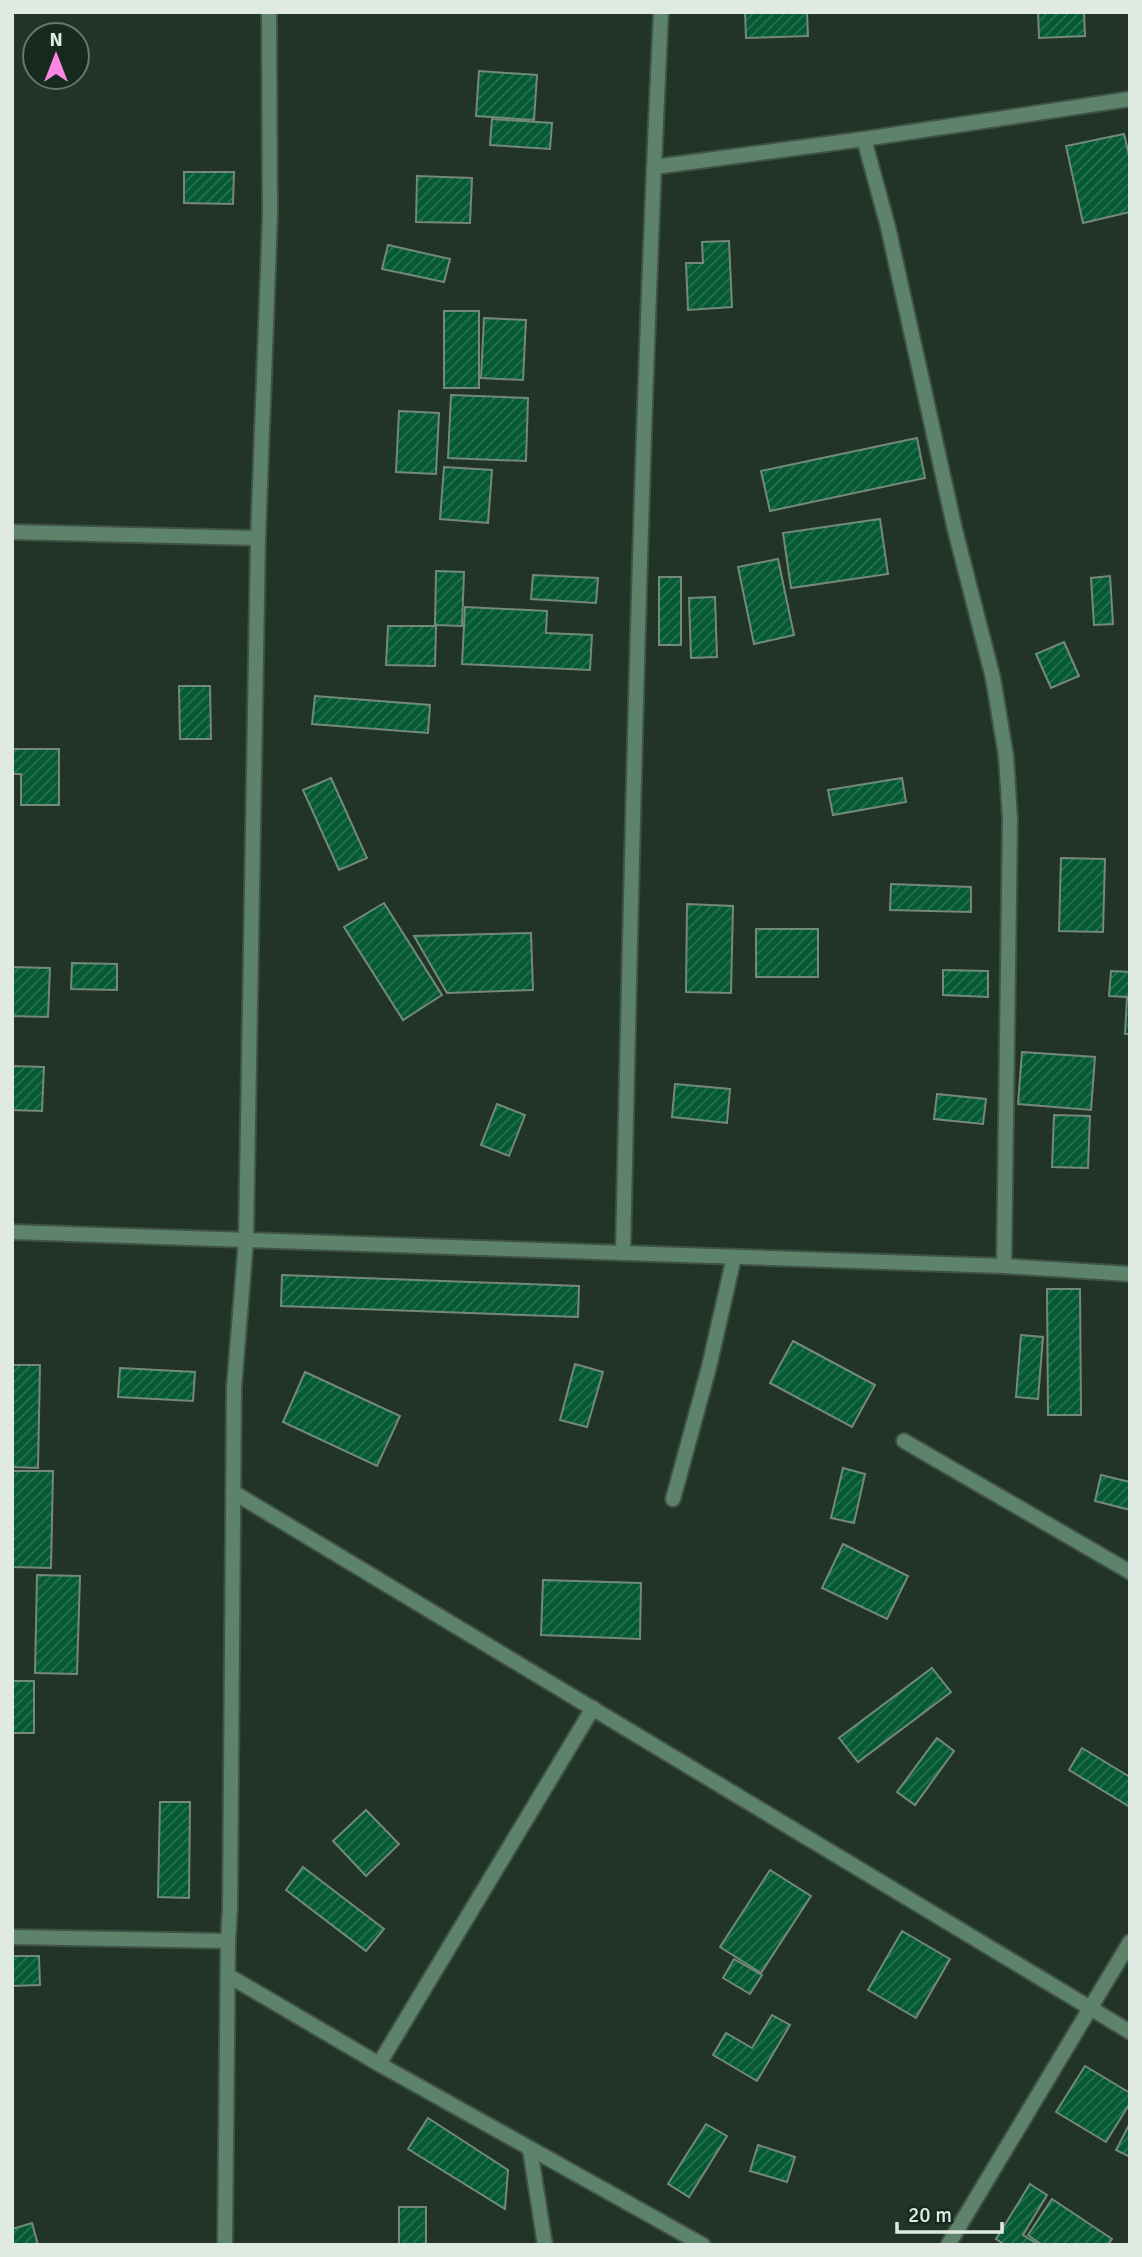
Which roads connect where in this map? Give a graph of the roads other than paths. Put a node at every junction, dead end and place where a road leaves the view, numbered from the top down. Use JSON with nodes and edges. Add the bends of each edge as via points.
{"nodes":[{"id":1,"x":269,"y":12,"type":"edge"},
{"id":2,"x":661,"y":12,"type":"edge"},
{"id":3,"x":1130,"y":99,"type":"edge"},
{"id":4,"x":864,"y":139,"type":"junction"},
{"id":5,"x":654,"y":167,"type":"junction"},
{"id":6,"x":12,"y":532,"type":"edge"},
{"id":7,"x":258,"y":538,"type":"junction"},
{"id":8,"x":12,"y":1232,"type":"edge"},
{"id":9,"x":246,"y":1240,"type":"junction"},
{"id":10,"x":624,"y":1253,"type":"junction"},
{"id":11,"x":734,"y":1257,"type":"junction"},
{"id":12,"x":1004,"y":1266,"type":"junction"},
{"id":13,"x":1130,"y":1274,"type":"edge"},
{"id":14,"x":904,"y":1441,"type":"dead end"},
{"id":15,"x":233,"y":1492,"type":"junction"},
{"id":16,"x":673,"y":1499,"type":"dead end"},
{"id":17,"x":1130,"y":1572,"type":"edge"},
{"id":18,"x":593,"y":1708,"type":"junction"},
{"id":19,"x":12,"y":1937,"type":"edge"},
{"id":20,"x":228,"y":1941,"type":"junction"},
{"id":21,"x":1130,"y":1942,"type":"edge"},
{"id":22,"x":229,"y":1976,"type":"junction"},
{"id":23,"x":1090,"y":2009,"type":"junction"},
{"id":24,"x":1130,"y":2032,"type":"edge"},
{"id":25,"x":379,"y":2064,"type":"junction"},
{"id":26,"x":530,"y":2148,"type":"junction"},
{"id":27,"x":225,"y":2245,"type":"edge"},
{"id":28,"x":545,"y":2245,"type":"edge"},
{"id":29,"x":703,"y":2245,"type":"edge"},
{"id":30,"x":948,"y":2245,"type":"edge"}],
"edges":[{"from":1,"to":7,"type":"street","via":[[270,216]]},
{"from":2,"to":5,"type":"street"},
{"from":3,"to":4,"type":"street"},
{"from":4,"to":5,"type":"street"},
{"from":4,"to":12,"type":"street","via":[[993,678],[1006,756],[1010,819]]},
{"from":5,"to":10,"type":"street","via":[[633,783]]},
{"from":6,"to":7,"type":"street"},
{"from":7,"to":9,"type":"street"},
{"from":8,"to":9,"type":"street"},
{"from":9,"to":10,"type":"street"},
{"from":9,"to":15,"type":"street","via":[[234,1388]]},
{"from":10,"to":11,"type":"street"},
{"from":11,"to":12,"type":"street"},
{"from":11,"to":16,"type":"street"},
{"from":12,"to":13,"type":"street"},
{"from":14,"to":17,"type":"street"},
{"from":15,"to":18,"type":"street"},
{"from":15,"to":20,"type":"street"},
{"from":18,"to":23,"type":"street"},
{"from":18,"to":25,"type":"street"},
{"from":19,"to":20,"type":"street"},
{"from":20,"to":22,"type":"street"},
{"from":21,"to":23,"type":"street"},
{"from":22,"to":25,"type":"street"},
{"from":22,"to":27,"type":"street"},
{"from":23,"to":24,"type":"street"},
{"from":23,"to":30,"type":"street"},
{"from":25,"to":26,"type":"street"},
{"from":26,"to":28,"type":"street"},
{"from":26,"to":29,"type":"street"}]}
